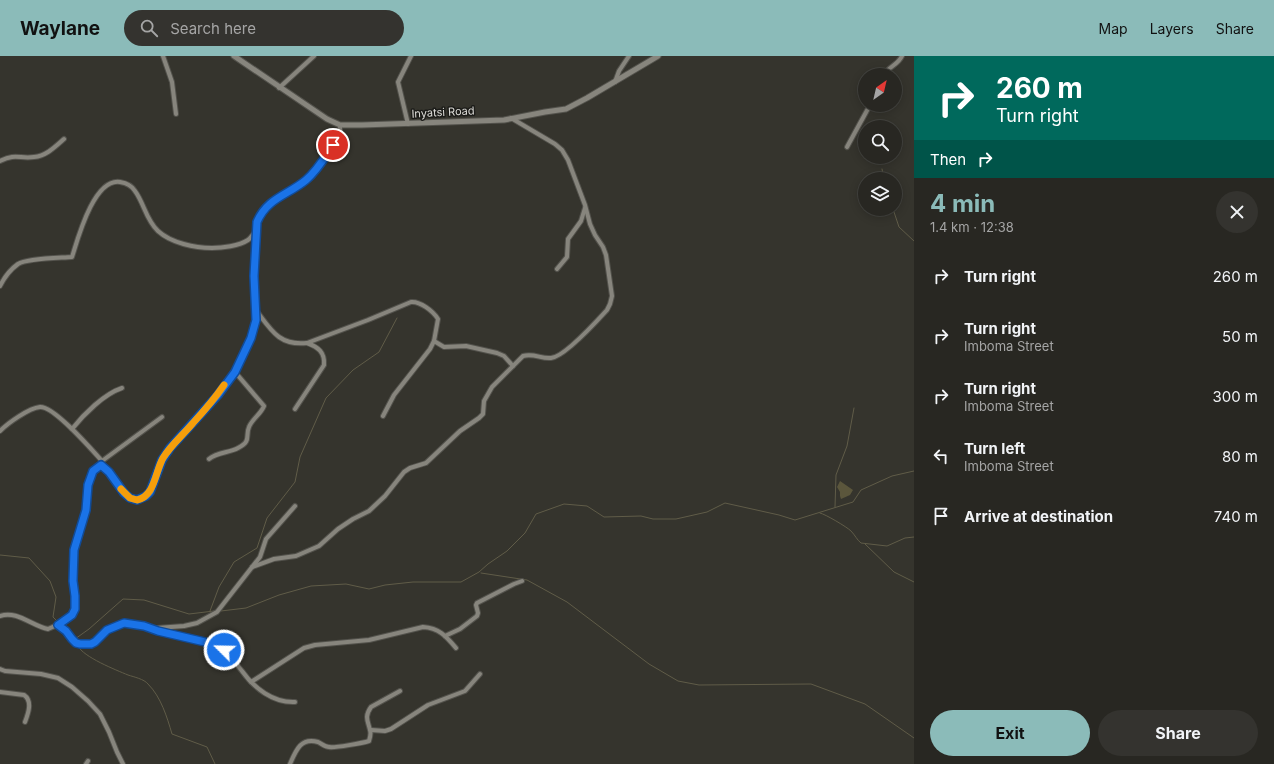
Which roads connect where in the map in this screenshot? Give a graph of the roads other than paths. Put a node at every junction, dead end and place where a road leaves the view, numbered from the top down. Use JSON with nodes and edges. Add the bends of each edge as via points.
{"nodes":[{"id":1,"x":163,"y":56,"type":"edge"},
{"id":2,"x":234,"y":56,"type":"edge"},
{"id":3,"x":314,"y":56,"type":"edge"},
{"id":4,"x":410,"y":56,"type":"edge"},
{"id":5,"x":629,"y":56,"type":"edge"},
{"id":6,"x":658,"y":56,"type":"edge"},
{"id":7,"x":902,"y":56,"type":"edge"},
{"id":8,"x":890,"y":68,"type":"edge"},
{"id":9,"x":615,"y":82,"type":"junction"},
{"id":10,"x":279,"y":88,"type":"junction"},
{"id":11,"x":866,"y":112,"type":"edge"},
{"id":12,"x":176,"y":114,"type":"dead end"},
{"id":13,"x":511,"y":118,"type":"junction"},
{"id":14,"x":408,"y":124,"type":"junction"},
{"id":15,"x":340,"y":125,"type":"junction"},
{"id":16,"x":64,"y":139,"type":"dead end"},
{"id":17,"x":847,"y":147,"type":"dead end"},
{"id":18,"x":0,"y":161,"type":"edge"},
{"id":19,"x":585,"y":205,"type":"junction"},
{"id":20,"x":256,"y":231,"type":"junction"},
{"id":21,"x":557,"y":269,"type":"dead end"},
{"id":22,"x":0,"y":286,"type":"edge"},
{"id":23,"x":256,"y":310,"type":"junction"},
{"id":24,"x":434,"y":341,"type":"junction"},
{"id":25,"x":306,"y":342,"type":"junction"},
{"id":26,"x":513,"y":366,"type":"junction"},
{"id":27,"x":235,"y":372,"type":"junction"},
{"id":28,"x":122,"y":388,"type":"dead end"},
{"id":29,"x":295,"y":408,"type":"dead end"},
{"id":30,"x":383,"y":416,"type":"dead end"},
{"id":31,"x":162,"y":417,"type":"dead end"},
{"id":32,"x":1,"y":428,"type":"edge"},
{"id":33,"x":72,"y":429,"type":"junction"},
{"id":34,"x":209,"y":459,"type":"dead end"},
{"id":35,"x":101,"y":463,"type":"junction"},
{"id":36,"x":295,"y":506,"type":"dead end"},
{"id":37,"x":252,"y":567,"type":"junction"},
{"id":38,"x":522,"y":581,"type":"dead end"},
{"id":39,"x":0,"y":616,"type":"edge"},
{"id":40,"x":61,"y":624,"type":"junction"},
{"id":41,"x":154,"y":629,"type":"junction"},
{"id":42,"x":445,"y":636,"type":"junction"},
{"id":43,"x":456,"y":648,"type":"dead end"},
{"id":44,"x":0,"y":669,"type":"edge"},
{"id":45,"x":480,"y":674,"type":"dead end"},
{"id":46,"x":251,"y":682,"type":"junction"},
{"id":47,"x":400,"y":690,"type":"dead end"},
{"id":48,"x":0,"y":692,"type":"edge"},
{"id":49,"x":295,"y":702,"type":"dead end"},
{"id":50,"x":25,"y":722,"type":"dead end"},
{"id":51,"x":371,"y":730,"type":"junction"},
{"id":52,"x":123,"y":764,"type":"edge"},
{"id":53,"x":290,"y":764,"type":"edge"}],
"edges":[{"from":1,"to":12,"type":"street","via":[[172,82]]},
{"from":2,"to":10,"type":"street","name":"Inyatsi Road"},
{"from":3,"to":10,"type":"street"},
{"from":4,"to":14,"type":"street","via":[[398,82]]},
{"from":5,"to":9,"type":"street","via":[[619,70]]},
{"from":6,"to":9,"type":"street","name":"Inyatsi Road"},
{"from":7,"to":8,"type":"street","via":[[898,64]]},
{"from":9,"to":13,"type":"street","name":"Inyatsi Road","via":[[566,109]]},
{"from":10,"to":15,"type":"street","name":"Inyatsi Road"},
{"from":11,"to":17,"type":"street"},
{"from":13,"to":14,"type":"street","name":"Inyatsi Road"},
{"from":13,"to":19,"type":"street","via":[[562,150]]},
{"from":14,"to":15,"type":"street","name":"Inyatsi Road"},
{"from":15,"to":20,"type":"street","via":[[340,135],[320,165],[306,180],[264,208],[257,222]]},
{"from":16,"to":18,"type":"street","via":[[43,155],[13,156]]},
{"from":19,"to":21,"type":"street","via":[[581,221],[568,239],[567,257]]},
{"from":19,"to":26,"type":"street","via":[[590,224],[606,255],[612,296],[610,304],[599,319],[562,353],[551,358],[531,354],[523,356]]},
{"from":20,"to":22,"type":"street","via":[[247,240],[216,248],[185,245],[158,231],[135,190],[127,184],[110,183],[92,204],[72,257],[20,263],[13,268]]},
{"from":20,"to":23,"type":"street"},
{"from":23,"to":25,"type":"street","via":[[269,329],[282,339],[299,344]]},
{"from":23,"to":27,"type":"street","via":[[255,328]]},
{"from":24,"to":25,"type":"street","via":[[438,319],[416,301]]},
{"from":24,"to":26,"type":"street","via":[[444,347],[466,346],[504,356]]},
{"from":24,"to":30,"type":"street","via":[[394,395]]},
{"from":25,"to":29,"type":"street","via":[[314,345],[325,359],[324,365]]},
{"from":26,"to":37,"type":"street","via":[[492,386],[484,401],[483,414],[460,430],[426,463],[404,472],[385,496],[368,511],[353,519],[319,546],[296,556],[266,561]]},
{"from":27,"to":34,"type":"street","via":[[264,406],[249,426],[249,437],[243,446]]},
{"from":27,"to":35,"type":"street","via":[[218,395],[170,448],[146,496],[137,500],[130,498]]},
{"from":28,"to":33,"type":"street","via":[[108,395]]},
{"from":31,"to":35,"type":"street"},
{"from":32,"to":33,"type":"street","via":[[41,406]]},
{"from":33,"to":35,"type":"street"},
{"from":35,"to":40,"type":"street","via":[[93,471],[88,485],[86,510],[74,550],[75,609]]},
{"from":36,"to":37,"type":"street","via":[[266,539],[260,557]]},
{"from":37,"to":41,"type":"street","via":[[217,612],[197,623]]},
{"from":38,"to":42,"type":"street","via":[[477,603],[477,616],[460,629]]},
{"from":39,"to":40,"type":"street","via":[[16,616],[48,629]]},
{"from":40,"to":41,"type":"street","via":[[78,644],[91,644],[107,630],[124,623]]},
{"from":41,"to":46,"type":"street","via":[[205,642],[224,650],[231,655]]},
{"from":42,"to":43,"type":"street"},
{"from":42,"to":46,"type":"street","via":[[431,627],[422,627],[369,640],[315,645],[304,648]]},
{"from":44,"to":52,"type":"street","via":[[58,678],[72,687],[100,714]]},
{"from":45,"to":51,"type":"street","via":[[465,691],[428,705],[391,729]]},
{"from":46,"to":49,"type":"street","via":[[268,696]]},
{"from":47,"to":51,"type":"street","via":[[371,707],[367,722]]},
{"from":48,"to":50,"type":"street","via":[[27,696],[29,704]]},
{"from":51,"to":53,"type":"street","via":[[367,742],[334,747],[319,742],[303,743]]}]}
